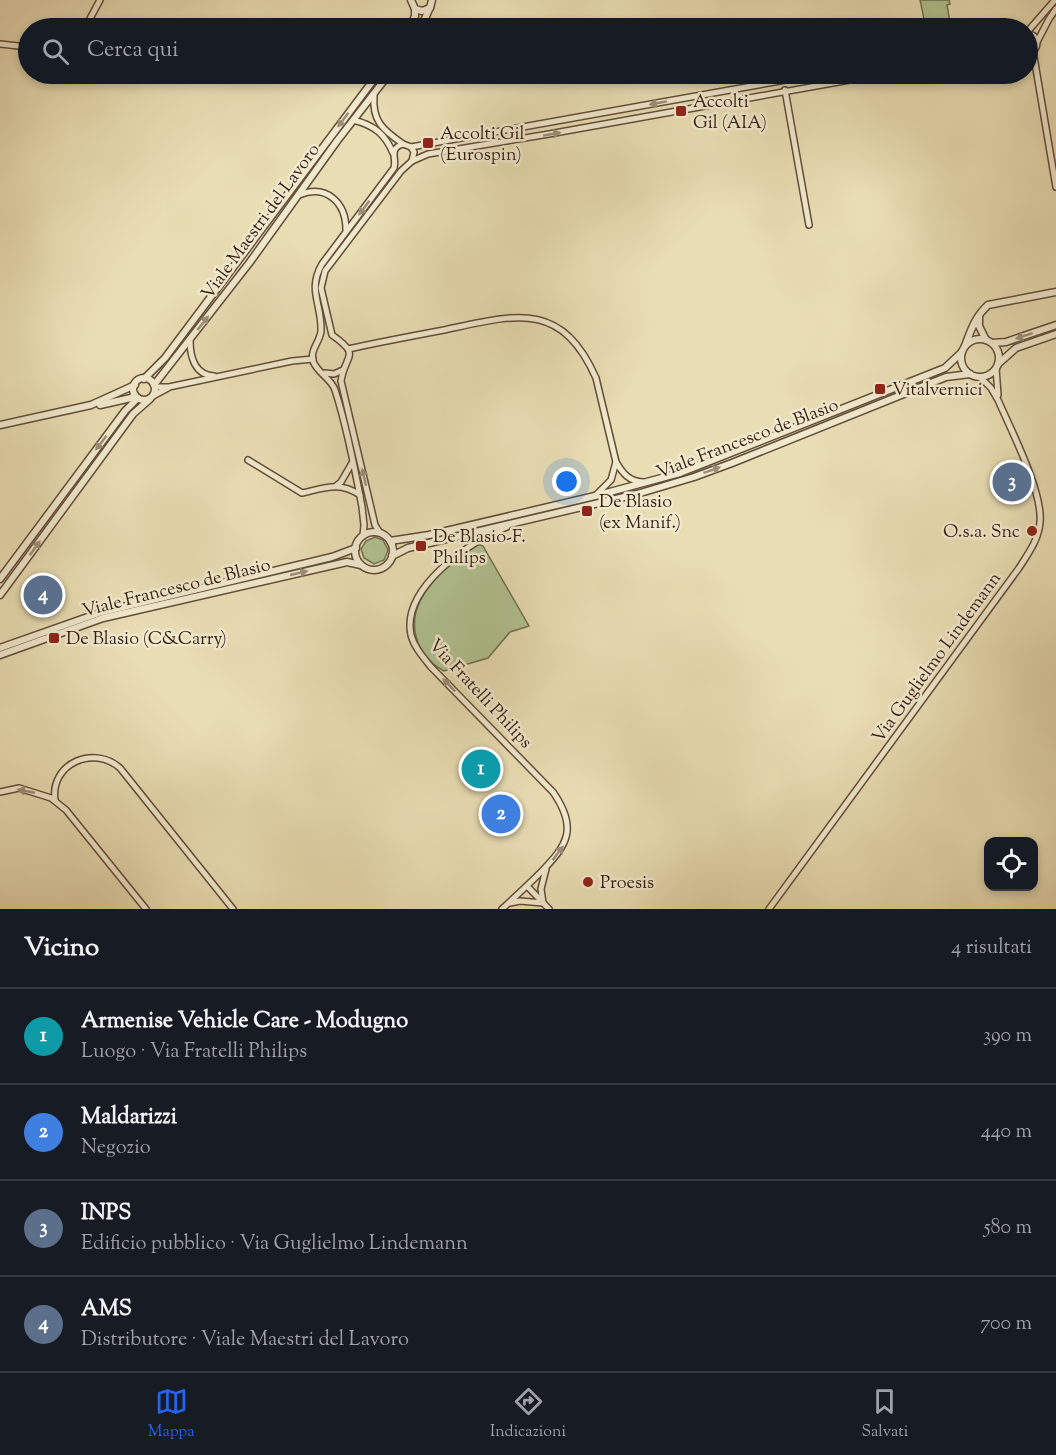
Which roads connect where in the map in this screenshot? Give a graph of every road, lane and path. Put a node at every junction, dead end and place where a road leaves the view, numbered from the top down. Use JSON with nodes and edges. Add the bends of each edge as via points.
{"nodes":[{"id":1,"x":100,"y":0,"type":"edge"},
{"id":2,"x":1055,"y":0,"type":"edge"},
{"id":3,"x":432,"y":1,"type":"edge"},
{"id":4,"x":412,"y":3,"type":"edge"},
{"id":5,"x":1056,"y":9,"type":"edge"},
{"id":6,"x":90,"y":18,"type":"edge"},
{"id":7,"x":414,"y":18,"type":"edge"},
{"id":8,"x":425,"y":18,"type":"edge"},
{"id":9,"x":1038,"y":20,"type":"edge"},
{"id":10,"x":1038,"y":40,"type":"edge"},
{"id":11,"x":0,"y":44,"type":"edge"},
{"id":12,"x":18,"y":46,"type":"edge"},
{"id":13,"x":370,"y":84,"type":"edge"},
{"id":14,"x":382,"y":84,"type":"edge"},
{"id":15,"x":763,"y":84,"type":"edge"},
{"id":16,"x":822,"y":84,"type":"edge"},
{"id":17,"x":1036,"y":84,"type":"edge"},
{"id":18,"x":785,"y":90,"type":"junction"},
{"id":19,"x":374,"y":96,"type":"junction"},
{"id":20,"x":353,"y":120,"type":"junction"},
{"id":21,"x":403,"y":144,"type":"junction"},
{"id":22,"x":411,"y":147,"type":"junction"},
{"id":23,"x":394,"y":156,"type":"junction"},
{"id":24,"x":410,"y":163,"type":"junction"},
{"id":25,"x":1056,"y":187,"type":"edge"},
{"id":26,"x":299,"y":195,"type":"junction"},
{"id":27,"x":809,"y":225,"type":"dead end"},
{"id":28,"x":346,"y":232,"type":"junction"},
{"id":29,"x":1056,"y":292,"type":"edge"},
{"id":30,"x":980,"y":312,"type":"junction"},
{"id":31,"x":1056,"y":325,"type":"edge"},
{"id":32,"x":1056,"y":334,"type":"edge"},
{"id":33,"x":337,"y":338,"type":"junction"},
{"id":34,"x":190,"y":340,"type":"junction"},
{"id":35,"x":989,"y":342,"type":"junction"},
{"id":36,"x":318,"y":343,"type":"junction"},
{"id":37,"x":348,"y":349,"type":"junction"},
{"id":38,"x":963,"y":349,"type":"junction"},
{"id":39,"x":313,"y":359,"type":"junction"},
{"id":40,"x":997,"y":366,"type":"junction"},
{"id":41,"x":343,"y":370,"type":"junction"},
{"id":42,"x":323,"y":373,"type":"junction"},
{"id":43,"x":970,"y":374,"type":"junction"},
{"id":44,"x":219,"y":376,"type":"junction"},
{"id":45,"x":980,"y":377,"type":"junction"},
{"id":46,"x":144,"y":379,"type":"junction"},
{"id":47,"x":135,"y":385,"type":"junction"},
{"id":48,"x":154,"y":386,"type":"junction"},
{"id":49,"x":169,"y":387,"type":"junction"},
{"id":50,"x":136,"y":396,"type":"junction"},
{"id":51,"x":151,"y":397,"type":"junction"},
{"id":52,"x":998,"y":400,"type":"junction"},
{"id":53,"x":91,"y":405,"type":"junction"},
{"id":54,"x":0,"y":425,"type":"edge"},
{"id":55,"x":248,"y":460,"type":"dead end"},
{"id":56,"x":352,"y":461,"type":"junction"},
{"id":57,"x":616,"y":462,"type":"junction"},
{"id":58,"x":651,"y":482,"type":"junction"},
{"id":59,"x":336,"y":486,"type":"junction"},
{"id":60,"x":360,"y":495,"type":"junction"},
{"id":61,"x":595,"y":496,"type":"junction"},
{"id":62,"x":528,"y":519,"type":"junction"},
{"id":63,"x":380,"y":533,"type":"junction"},
{"id":64,"x":363,"y":536,"type":"junction"},
{"id":65,"x":390,"y":541,"type":"junction"},
{"id":66,"x":356,"y":548,"type":"junction"},
{"id":67,"x":392,"y":556,"type":"junction"},
{"id":68,"x":362,"y":565,"type":"junction"},
{"id":69,"x":0,"y":579,"type":"edge"},
{"id":70,"x":0,"y":595,"type":"edge"},
{"id":71,"x":2,"y":647,"type":"edge"},
{"id":72,"x":0,"y":655,"type":"edge"},
{"id":73,"x":0,"y":792,"type":"edge"},
{"id":74,"x":53,"y":799,"type":"junction"},
{"id":75,"x":546,"y":867,"type":"junction"},
{"id":76,"x":527,"y":886,"type":"junction"},
{"id":77,"x":543,"y":903,"type":"junction"},
{"id":78,"x":508,"y":904,"type":"junction"},
{"id":79,"x":146,"y":909,"type":"edge"},
{"id":80,"x":233,"y":909,"type":"edge"},
{"id":81,"x":502,"y":909,"type":"edge"},
{"id":82,"x":549,"y":909,"type":"edge"},
{"id":83,"x":769,"y":909,"type":"edge"}],
"edges":[{"from":1,"to":6,"type":"street"},
{"from":2,"to":9,"type":"street"},
{"from":3,"to":4,"type":"street","via":[[425,11]]},
{"from":3,"to":8,"type":"street"},
{"from":4,"to":7,"type":"street"},
{"from":5,"to":10,"type":"street"},
{"from":11,"to":12,"type":"street"},
{"from":13,"to":46,"type":"street","name":"Viale Maestri del Lavoro","one_way":true,"via":[[165,358]]},
{"from":14,"to":19,"type":"street","name":"Viale Maestri del Lavoro"},
{"from":15,"to":22,"type":"street","one_way":true},
{"from":16,"to":18,"type":"street"},
{"from":17,"to":25,"type":"street"},
{"from":24,"to":18,"type":"street","one_way":true,"via":[[428,154]]},
{"from":18,"to":27,"type":"street"},
{"from":19,"to":20,"type":"street","name":"Viale Maestri del Lavoro"},
{"from":19,"to":21,"type":"street","via":[[375,118]]},
{"from":20,"to":23,"type":"street","via":[[377,129]]},
{"from":20,"to":26,"type":"street","name":"Viale Maestri del Lavoro"},
{"from":21,"to":22,"type":"street"},
{"from":21,"to":23,"type":"street","via":[[396,147]]},
{"from":22,"to":24,"type":"street","via":[[414,152]]},
{"from":23,"to":24,"type":"street","via":[[400,165]]},
{"from":23,"to":28,"type":"street","one_way":true,"via":[[394,168]]},
{"from":24,"to":33,"type":"street","via":[[325,272],[323,303],[330,330]]},
{"from":26,"to":28,"type":"street","via":[[319,191],[335,200],[344,214]]},
{"from":34,"to":26,"type":"street","name":"Viale Maestri del Lavoro","one_way":true},
{"from":28,"to":36,"type":"street","via":[[322,264],[316,279],[321,327]]},
{"from":29,"to":30,"type":"street","via":[[998,302]]},
{"from":30,"to":35,"type":"street","via":[[979,326]]},
{"from":30,"to":38,"type":"street"},
{"from":31,"to":35,"type":"street","one_way":true,"via":[[1006,342]]},
{"from":32,"to":40,"type":"street","via":[[1016,348]]},
{"from":33,"to":36,"type":"street"},
{"from":33,"to":37,"type":"street"},
{"from":34,"to":44,"type":"street","via":[[195,366],[208,376]]},
{"from":34,"to":48,"type":"street","name":"Viale Maestri del Lavoro"},
{"from":35,"to":38,"type":"street","via":[[974,340]]},
{"from":35,"to":40,"type":"street","via":[[998,353]]},
{"from":36,"to":39,"type":"street"},
{"from":37,"to":41,"type":"street","via":[[349,360]]},
{"from":37,"to":57,"type":"street","via":[[502,317],[529,317],[551,324],[577,345],[591,367]]},
{"from":38,"to":43,"type":"street","via":[[962,364]]},
{"from":38,"to":58,"type":"street","name":"Viale Francesco de Blasio","via":[[945,368],[717,460]]},
{"from":39,"to":42,"type":"street"},
{"from":39,"to":44,"type":"street"},
{"from":40,"to":45,"type":"street"},
{"from":40,"to":52,"type":"street","name":"Via Guglielmo Lindemann"},
{"from":41,"to":42,"type":"street"},
{"from":63,"to":41,"type":"street","one_way":true,"via":[[342,381]]},
{"from":42,"to":56,"type":"street","via":[[335,387]]},
{"from":43,"to":45,"type":"street"},
{"from":62,"to":43,"type":"street","name":"Viale Francesco de Blasio","one_way":true,"via":[[694,477],[946,377]]},
{"from":44,"to":49,"type":"street"},
{"from":45,"to":52,"type":"street","name":"Via Guglielmo Lindemann"},
{"from":46,"to":47,"type":"street"},
{"from":46,"to":48,"type":"street"},
{"from":47,"to":50,"type":"street"},
{"from":47,"to":53,"type":"street"},
{"from":48,"to":49,"type":"street"},
{"from":48,"to":51,"type":"street"},
{"from":49,"to":51,"type":"street"},
{"from":50,"to":51,"type":"street","via":[[144,400]]},
{"from":50,"to":53,"type":"street"},
{"from":50,"to":69,"type":"street","one_way":true},
{"from":70,"to":51,"type":"street","one_way":true,"via":[[133,414]]},
{"from":52,"to":83,"type":"street","name":"Via Guglielmo Lindemann","via":[[1040,506],[1036,540]]},
{"from":53,"to":54,"type":"street"},
{"from":55,"to":59,"type":"street","via":[[303,493]]},
{"from":56,"to":59,"type":"street"},
{"from":56,"to":60,"type":"street"},
{"from":57,"to":58,"type":"street","via":[[628,478]]},
{"from":57,"to":61,"type":"street","via":[[611,480]]},
{"from":58,"to":61,"type":"street","name":"Viale Francesco de Blasio"},
{"from":59,"to":60,"type":"street"},
{"from":60,"to":64,"type":"street"},
{"from":61,"to":65,"type":"street","name":"Viale Francesco de Blasio"},
{"from":62,"to":67,"type":"street","name":"Viale Francesco de Blasio","via":[[408,548]]},
{"from":75,"to":62,"type":"street","name":"Via Fratelli Philips","one_way":true,"via":[[567,837],[563,806],[431,667],[415,644],[410,620],[423,587],[462,552],[488,534]]},
{"from":63,"to":64,"type":"street"},
{"from":63,"to":65,"type":"street"},
{"from":64,"to":66,"type":"street"},
{"from":65,"to":67,"type":"street"},
{"from":66,"to":68,"type":"street"},
{"from":66,"to":71,"type":"street","name":"Viale Francesco de Blasio","via":[[102,612]]},
{"from":67,"to":68,"type":"street","via":[[382,568]]},
{"from":72,"to":68,"type":"street","name":"Viale Francesco de Blasio","one_way":true,"via":[[103,618],[346,562]]},
{"from":74,"to":73,"type":"street","one_way":true,"via":[[19,788]]},
{"from":74,"to":79,"type":"street"},
{"from":74,"to":80,"type":"street","via":[[57,780],[69,765],[92,758],[113,762]]},
{"from":75,"to":76,"type":"street","name":"Via Fratelli Philips"},
{"from":75,"to":77,"type":"street","via":[[541,889]]},
{"from":76,"to":77,"type":"street"},
{"from":76,"to":78,"type":"street","name":"Via Fratelli Philips"},
{"from":77,"to":78,"type":"street"},
{"from":77,"to":82,"type":"street"},
{"from":78,"to":81,"type":"street","name":"Via Fratelli Philips"}]}
